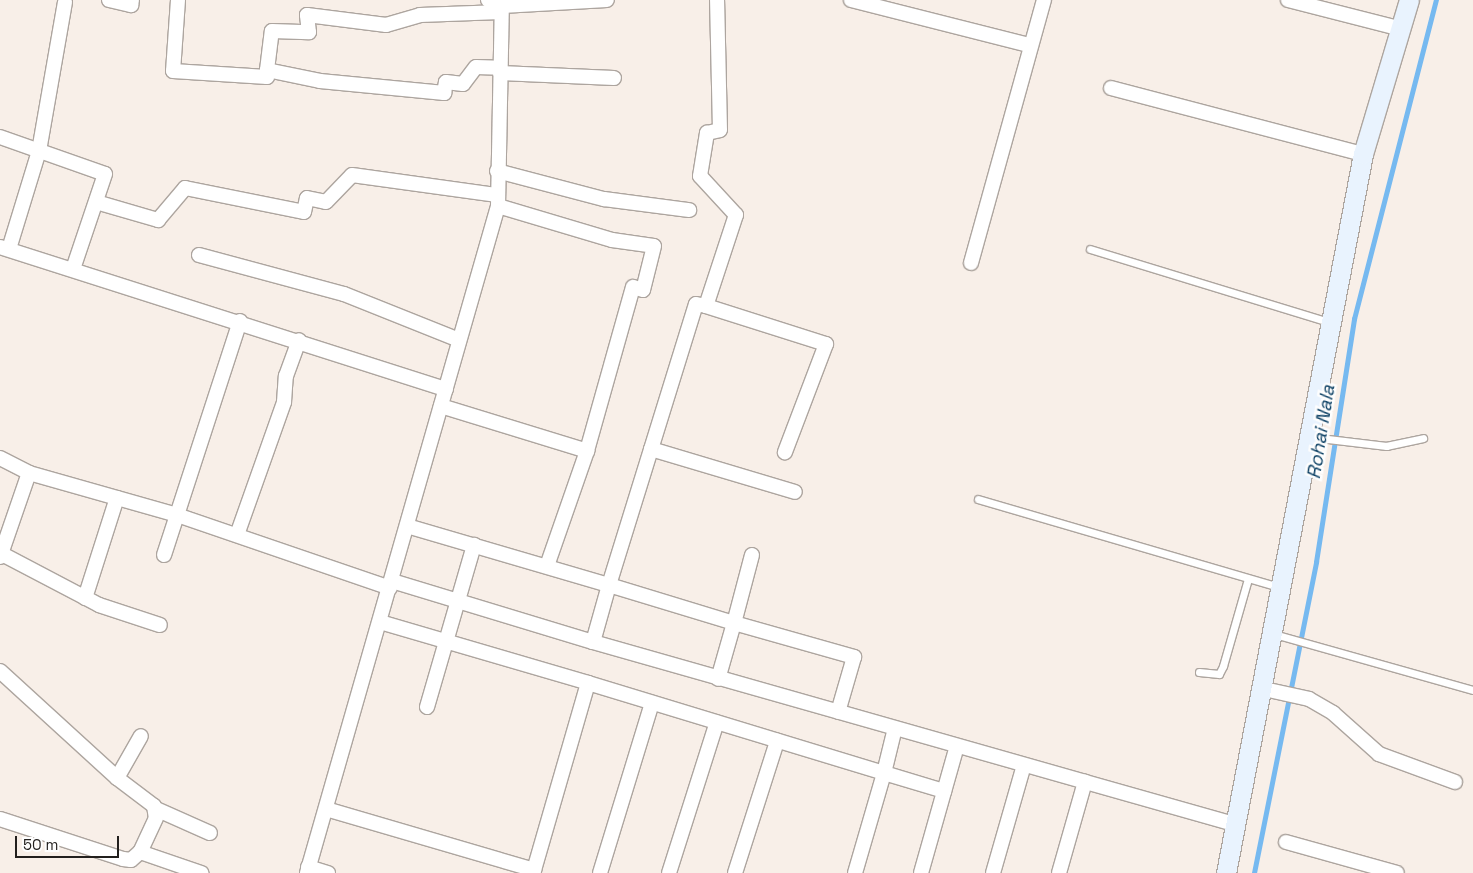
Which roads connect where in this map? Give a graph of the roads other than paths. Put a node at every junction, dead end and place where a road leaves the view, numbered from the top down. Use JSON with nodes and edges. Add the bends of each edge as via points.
{"nodes":[{"id":1,"x":110,"y":0,"type":"edge"},
{"id":2,"x":132,"y":0,"type":"edge"},
{"id":3,"x":178,"y":0,"type":"edge"},
{"id":4,"x":488,"y":0,"type":"edge"},
{"id":5,"x":607,"y":0,"type":"edge"},
{"id":6,"x":717,"y":0,"type":"edge"},
{"id":7,"x":851,"y":0,"type":"edge"},
{"id":8,"x":1044,"y":0,"type":"edge"},
{"id":9,"x":1288,"y":0,"type":"edge"},
{"id":10,"x":1408,"y":0,"type":"edge"},
{"id":11,"x":66,"y":1,"type":"edge"},
{"id":12,"x":501,"y":9,"type":"junction"},
{"id":13,"x":1402,"y":29,"type":"junction"},
{"id":14,"x":1029,"y":44,"type":"junction"},
{"id":15,"x":267,"y":70,"type":"junction"},
{"id":16,"x":500,"y":71,"type":"junction"},
{"id":17,"x":614,"y":78,"type":"dead end"},
{"id":18,"x":1111,"y":88,"type":"dead end"},
{"id":19,"x":0,"y":137,"type":"edge"},
{"id":20,"x":39,"y":151,"type":"junction"},
{"id":21,"x":1363,"y":154,"type":"junction"},
{"id":22,"x":497,"y":170,"type":"junction"},
{"id":23,"x":497,"y":201,"type":"junction"},
{"id":24,"x":96,"y":202,"type":"junction"},
{"id":25,"x":689,"y":210,"type":"dead end"},
{"id":26,"x":4,"y":248,"type":"edge"},
{"id":27,"x":1090,"y":249,"type":"dead end"},
{"id":28,"x":199,"y":255,"type":"dead end"},
{"id":29,"x":971,"y":263,"type":"dead end"},
{"id":30,"x":73,"y":269,"type":"junction"},
{"id":31,"x":706,"y":306,"type":"junction"},
{"id":32,"x":240,"y":321,"type":"junction"},
{"id":33,"x":1332,"y":322,"type":"junction"},
{"id":34,"x":299,"y":340,"type":"junction"},
{"id":35,"x":459,"y":340,"type":"junction"},
{"id":36,"x":446,"y":389,"type":"junction"},
{"id":37,"x":441,"y":406,"type":"junction"},
{"id":38,"x":1314,"y":437,"type":"junction"},
{"id":39,"x":1423,"y":438,"type":"dead end"},
{"id":40,"x":651,"y":449,"type":"junction"},
{"id":41,"x":587,"y":451,"type":"junction"},
{"id":42,"x":785,"y":452,"type":"dead end"},
{"id":43,"x":0,"y":458,"type":"edge"},
{"id":44,"x":29,"y":472,"type":"junction"},
{"id":45,"x":795,"y":492,"type":"dead end"},
{"id":46,"x":117,"y":498,"type":"junction"},
{"id":47,"x":978,"y":499,"type":"dead end"},
{"id":48,"x":177,"y":515,"type":"junction"},
{"id":49,"x":408,"y":526,"type":"junction"},
{"id":50,"x":237,"y":535,"type":"junction"},
{"id":51,"x":474,"y":545,"type":"junction"},
{"id":52,"x":1,"y":555,"type":"edge"},
{"id":53,"x":164,"y":555,"type":"dead end"},
{"id":54,"x":752,"y":555,"type":"dead end"},
{"id":55,"x":547,"y":566,"type":"junction"},
{"id":56,"x":1248,"y":579,"type":"junction"},
{"id":57,"x":391,"y":584,"type":"junction"},
{"id":58,"x":609,"y":585,"type":"junction"},
{"id":59,"x":1282,"y":588,"type":"junction"},
{"id":60,"x":85,"y":598,"type":"junction"},
{"id":61,"x":458,"y":601,"type":"junction"},
{"id":62,"x":380,"y":622,"type":"junction"},
{"id":63,"x":734,"y":623,"type":"junction"},
{"id":64,"x":160,"y":625,"type":"dead end"},
{"id":65,"x":1277,"y":635,"type":"junction"},
{"id":66,"x":446,"y":642,"type":"junction"},
{"id":67,"x":593,"y":642,"type":"junction"},
{"id":68,"x":0,"y":671,"type":"edge"},
{"id":69,"x":1199,"y":672,"type":"dead end"},
{"id":70,"x":718,"y":679,"type":"junction"},
{"id":71,"x":588,"y":683,"type":"junction"},
{"id":72,"x":1270,"y":690,"type":"junction"},
{"id":73,"x":1473,"y":690,"type":"edge"},
{"id":74,"x":652,"y":703,"type":"junction"},
{"id":75,"x":427,"y":707,"type":"dead end"},
{"id":76,"x":838,"y":712,"type":"junction"},
{"id":77,"x":717,"y":722,"type":"junction"},
{"id":78,"x":895,"y":728,"type":"junction"},
{"id":79,"x":141,"y":736,"type":"dead end"},
{"id":80,"x":777,"y":741,"type":"junction"},
{"id":81,"x":957,"y":746,"type":"junction"},
{"id":82,"x":1024,"y":765,"type":"junction"},
{"id":83,"x":884,"y":773,"type":"junction"},
{"id":84,"x":117,"y":778,"type":"junction"},
{"id":85,"x":1085,"y":782,"type":"junction"},
{"id":86,"x":1456,"y":782,"type":"dead end"},
{"id":87,"x":944,"y":790,"type":"junction"},
{"id":88,"x":156,"y":809,"type":"junction"},
{"id":89,"x":326,"y":809,"type":"junction"},
{"id":90,"x":0,"y":819,"type":"edge"},
{"id":91,"x":1237,"y":825,"type":"junction"},
{"id":92,"x":210,"y":834,"type":"dead end"},
{"id":93,"x":1286,"y":842,"type":"dead end"},
{"id":94,"x":138,"y":855,"type":"junction"},
{"id":95,"x":308,"y":870,"type":"edge"},
{"id":96,"x":533,"y":872,"type":"edge"},
{"id":97,"x":130,"y":873,"type":"edge"},
{"id":98,"x":202,"y":873,"type":"edge"},
{"id":99,"x":328,"y":873,"type":"edge"},
{"id":100,"x":600,"y":873,"type":"edge"},
{"id":101,"x":669,"y":873,"type":"edge"},
{"id":102,"x":736,"y":873,"type":"edge"},
{"id":103,"x":855,"y":873,"type":"edge"},
{"id":104,"x":921,"y":873,"type":"edge"},
{"id":105,"x":993,"y":873,"type":"edge"},
{"id":106,"x":1058,"y":873,"type":"edge"},
{"id":107,"x":1226,"y":873,"type":"edge"},
{"id":108,"x":1398,"y":873,"type":"edge"}],
"edges":[{"from":1,"to":2,"type":"street","via":[[131,5]]},
{"from":3,"to":15,"type":"street","via":[[173,71],[267,77]]},
{"from":4,"to":12,"type":"street"},
{"from":5,"to":12,"type":"street"},
{"from":6,"to":31,"type":"street","via":[[720,130],[707,133],[700,176],[736,215]]},
{"from":7,"to":14,"type":"street"},
{"from":8,"to":14,"type":"street"},
{"from":9,"to":13,"type":"street"},
{"from":10,"to":13,"type":"street"},
{"from":11,"to":20,"type":"street"},
{"from":12,"to":15,"type":"street","via":[[420,15],[386,25],[307,15],[309,32],[272,31]]},
{"from":12,"to":16,"type":"street"},
{"from":13,"to":21,"type":"street"},
{"from":14,"to":29,"type":"street"},
{"from":15,"to":16,"type":"street","via":[[320,81],[444,93],[446,82],[463,84],[476,68]]},
{"from":16,"to":17,"type":"street"},
{"from":16,"to":22,"type":"street"},
{"from":18,"to":21,"type":"street"},
{"from":19,"to":20,"type":"street"},
{"from":20,"to":24,"type":"street","via":[[105,174]]},
{"from":20,"to":26,"type":"street"},
{"from":21,"to":33,"type":"street"},
{"from":22,"to":23,"type":"street"},
{"from":22,"to":25,"type":"street","via":[[604,199]]},
{"from":23,"to":24,"type":"street","via":[[352,175],[326,202],[307,198],[304,212],[185,188],[158,220]]},
{"from":23,"to":35,"type":"street"},
{"from":23,"to":41,"type":"street","via":[[612,240],[654,246],[643,290],[633,287]]},
{"from":24,"to":30,"type":"street"},
{"from":26,"to":30,"type":"street"},
{"from":27,"to":33,"type":"lane"},
{"from":28,"to":35,"type":"street","via":[[344,294]]},
{"from":30,"to":32,"type":"street"},
{"from":31,"to":40,"type":"street","via":[[696,304]]},
{"from":31,"to":42,"type":"street","via":[[826,344]]},
{"from":32,"to":34,"type":"street"},
{"from":32,"to":48,"type":"street"},
{"from":33,"to":38,"type":"street"},
{"from":34,"to":36,"type":"street"},
{"from":34,"to":50,"type":"street","via":[[286,376],[284,402]]},
{"from":35,"to":36,"type":"street"},
{"from":36,"to":37,"type":"street"},
{"from":37,"to":41,"type":"street"},
{"from":37,"to":49,"type":"street"},
{"from":38,"to":39,"type":"lane","via":[[1386,446]]},
{"from":38,"to":59,"type":"street"},
{"from":40,"to":45,"type":"street"},
{"from":40,"to":58,"type":"street"},
{"from":41,"to":55,"type":"street"},
{"from":43,"to":44,"type":"street"},
{"from":44,"to":46,"type":"street"},
{"from":44,"to":52,"type":"street"},
{"from":46,"to":48,"type":"street"},
{"from":46,"to":60,"type":"street"},
{"from":47,"to":56,"type":"lane"},
{"from":48,"to":50,"type":"street"},
{"from":48,"to":53,"type":"street"},
{"from":49,"to":51,"type":"street"},
{"from":49,"to":57,"type":"street"},
{"from":50,"to":57,"type":"street"},
{"from":51,"to":55,"type":"street"},
{"from":51,"to":61,"type":"street"},
{"from":52,"to":60,"type":"street"},
{"from":54,"to":63,"type":"street"},
{"from":55,"to":58,"type":"street"},
{"from":56,"to":59,"type":"lane"},
{"from":56,"to":69,"type":"lane","via":[[1219,674]]},
{"from":57,"to":61,"type":"street"},
{"from":57,"to":62,"type":"street"},
{"from":58,"to":63,"type":"street"},
{"from":58,"to":67,"type":"street"},
{"from":59,"to":65,"type":"street"},
{"from":60,"to":64,"type":"street"},
{"from":61,"to":66,"type":"street"},
{"from":61,"to":67,"type":"street"},
{"from":62,"to":66,"type":"street"},
{"from":62,"to":89,"type":"street"},
{"from":63,"to":70,"type":"street"},
{"from":63,"to":76,"type":"street","via":[[854,658]]},
{"from":65,"to":72,"type":"street"},
{"from":65,"to":73,"type":"lane"},
{"from":66,"to":71,"type":"street"},
{"from":66,"to":75,"type":"street"},
{"from":67,"to":70,"type":"street"},
{"from":68,"to":84,"type":"street"},
{"from":70,"to":76,"type":"street"},
{"from":71,"to":74,"type":"street"},
{"from":71,"to":96,"type":"street"},
{"from":72,"to":86,"type":"street","via":[[1309,700],[1333,712],[1379,754]]},
{"from":72,"to":91,"type":"street"},
{"from":74,"to":77,"type":"street"},
{"from":74,"to":100,"type":"street"},
{"from":76,"to":78,"type":"street"},
{"from":77,"to":80,"type":"street"},
{"from":77,"to":101,"type":"street"},
{"from":78,"to":81,"type":"street"},
{"from":78,"to":83,"type":"street"},
{"from":79,"to":84,"type":"street"},
{"from":80,"to":83,"type":"street"},
{"from":80,"to":102,"type":"street"},
{"from":81,"to":82,"type":"street"},
{"from":81,"to":87,"type":"street"},
{"from":82,"to":85,"type":"street"},
{"from":82,"to":105,"type":"street"},
{"from":83,"to":87,"type":"street"},
{"from":83,"to":103,"type":"street"},
{"from":84,"to":88,"type":"street"},
{"from":85,"to":91,"type":"street"},
{"from":85,"to":106,"type":"street"},
{"from":87,"to":104,"type":"street"},
{"from":88,"to":92,"type":"street"},
{"from":88,"to":94,"type":"street"},
{"from":89,"to":95,"type":"street"},
{"from":89,"to":96,"type":"street"},
{"from":90,"to":94,"type":"street","via":[[123,859]]},
{"from":91,"to":107,"type":"street"},
{"from":93,"to":108,"type":"street"},
{"from":94,"to":97,"type":"street"},
{"from":94,"to":98,"type":"street"},
{"from":95,"to":99,"type":"street"}]}
